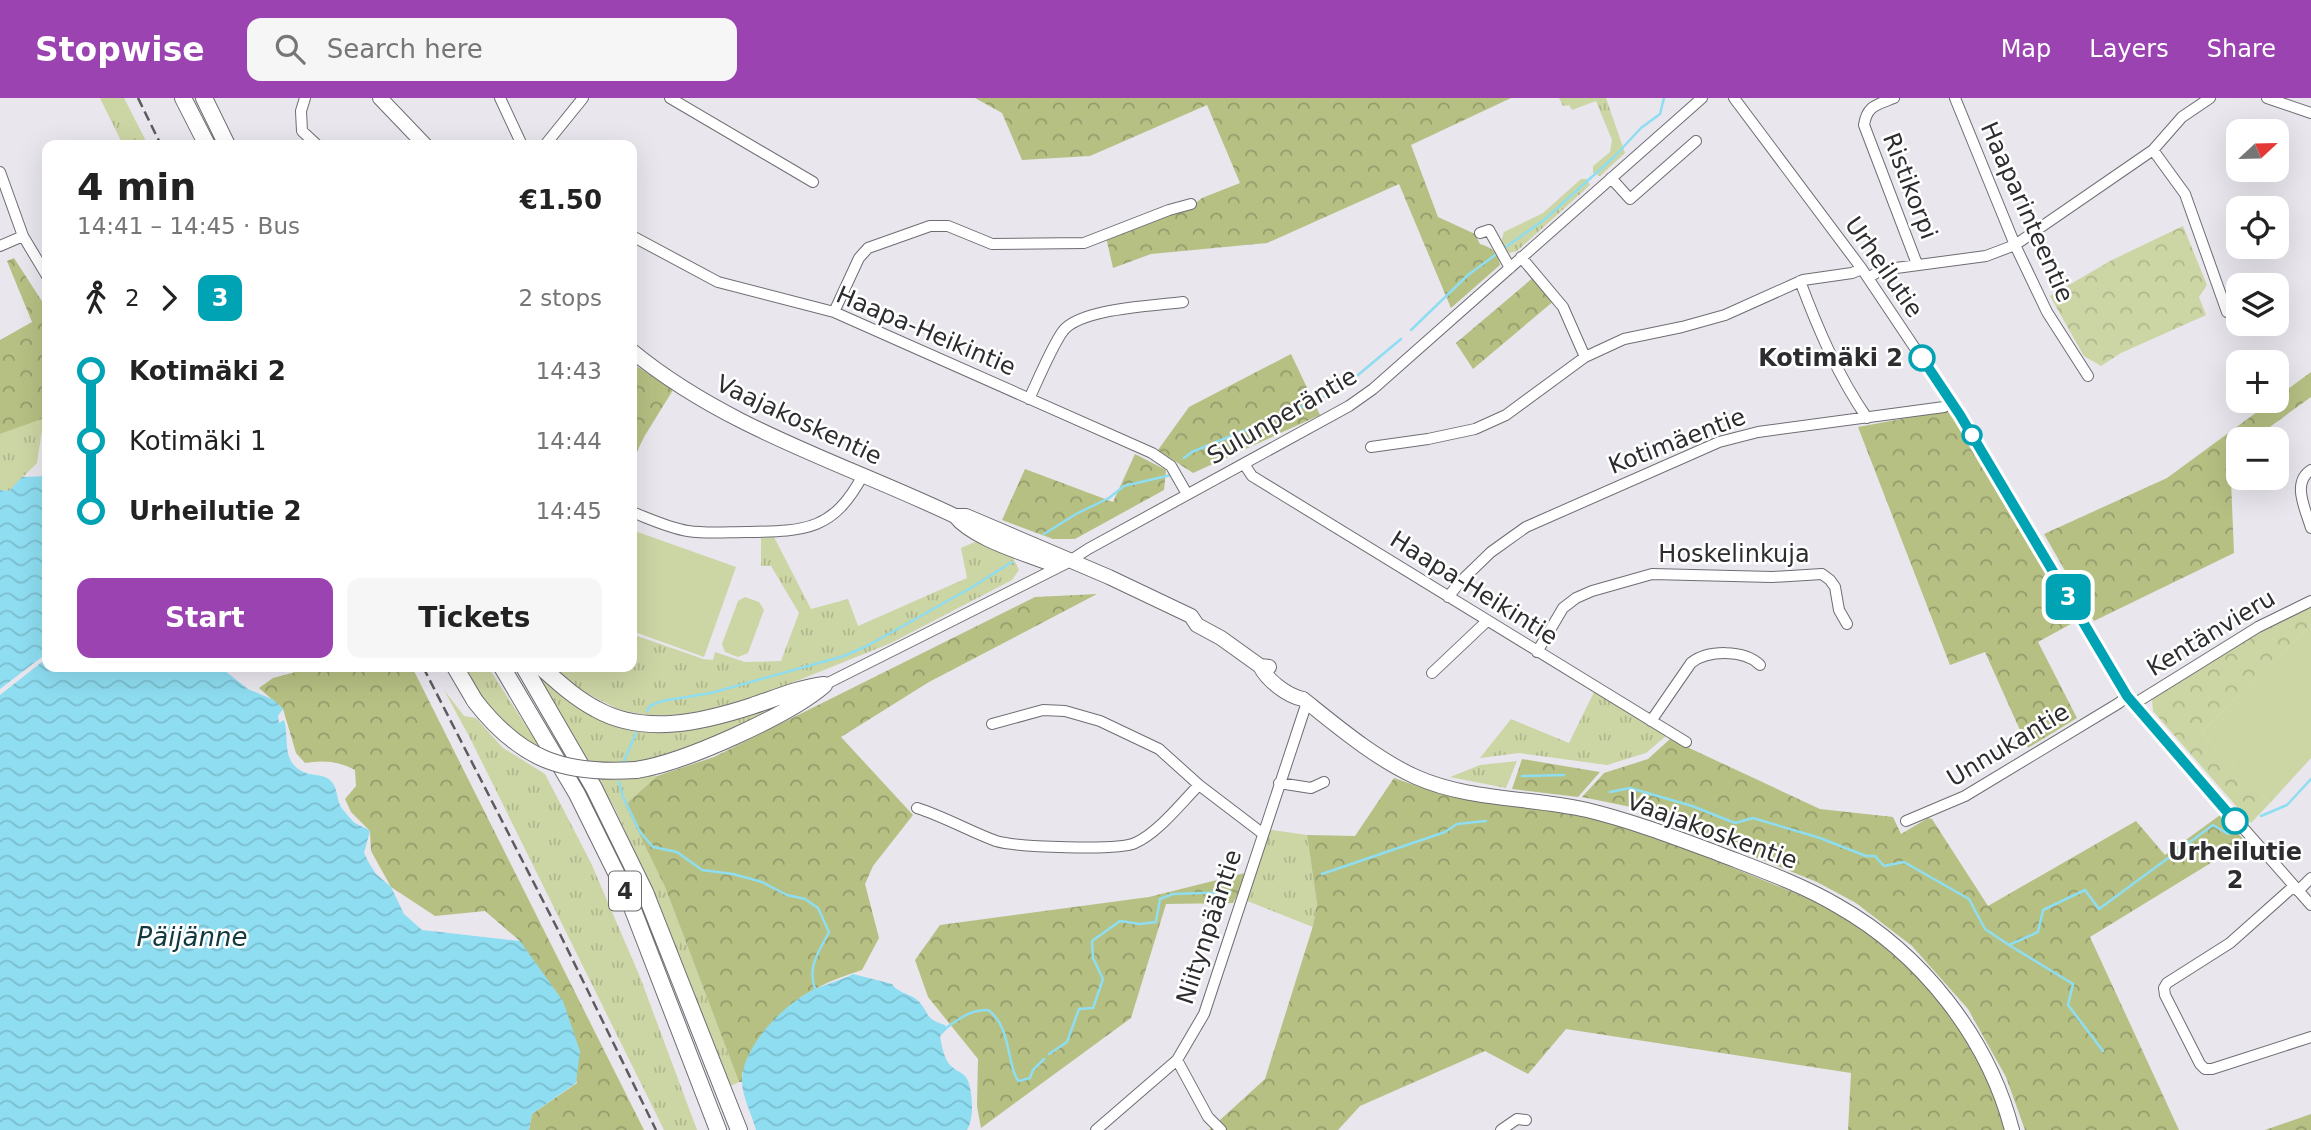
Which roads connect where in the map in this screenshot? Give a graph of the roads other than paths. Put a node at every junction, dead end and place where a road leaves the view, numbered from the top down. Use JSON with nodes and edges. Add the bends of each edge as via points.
{"nodes":[{"id":1,"x":184,"y":98,"type":"edge"},
{"id":2,"x":204,"y":98,"type":"edge"},
{"id":3,"x":305,"y":98,"type":"edge"},
{"id":4,"x":380,"y":98,"type":"edge"},
{"id":5,"x":500,"y":98,"type":"edge"},
{"id":6,"x":583,"y":98,"type":"edge"},
{"id":7,"x":670,"y":98,"type":"edge"},
{"id":8,"x":1702,"y":98,"type":"edge"},
{"id":9,"x":1734,"y":98,"type":"edge"},
{"id":10,"x":1894,"y":98,"type":"edge"},
{"id":11,"x":1955,"y":98,"type":"edge"},
{"id":12,"x":2210,"y":98,"type":"edge"},
{"id":13,"x":2267,"y":98,"type":"edge"},
{"id":14,"x":2311,"y":113,"type":"edge"},
{"id":15,"x":205,"y":140,"type":"edge"},
{"id":16,"x":225,"y":140,"type":"edge"},
{"id":17,"x":312,"y":140,"type":"edge"},
{"id":18,"x":420,"y":140,"type":"edge"},
{"id":19,"x":520,"y":140,"type":"edge"},
{"id":20,"x":549,"y":140,"type":"edge"},
{"id":21,"x":1696,"y":141,"type":"dead end"},
{"id":22,"x":2153,"y":149,"type":"junction"},
{"id":23,"x":0,"y":172,"type":"edge"},
{"id":24,"x":1611,"y":178,"type":"junction"},
{"id":25,"x":813,"y":182,"type":"dead end"},
{"id":26,"x":1191,"y":204,"type":"dead end"},
{"id":27,"x":1480,"y":233,"type":"dead end"},
{"id":28,"x":23,"y":236,"type":"junction"},
{"id":29,"x":637,"y":239,"type":"edge"},
{"id":30,"x":2015,"y":244,"type":"junction"},
{"id":31,"x":0,"y":246,"type":"edge"},
{"id":32,"x":1521,"y":257,"type":"junction"},
{"id":33,"x":1917,"y":264,"type":"junction"},
{"id":34,"x":42,"y":268,"type":"edge"},
{"id":35,"x":1510,"y":268,"type":"junction"},
{"id":36,"x":1865,"y":274,"type":"junction"},
{"id":37,"x":1800,"y":281,"type":"junction"},
{"id":38,"x":1182,"y":302,"type":"dead end"},
{"id":39,"x":2226,"y":309,"type":"edge"},
{"id":40,"x":834,"y":312,"type":"junction"},
{"id":41,"x":637,"y":355,"type":"edge"},
{"id":42,"x":1585,"y":357,"type":"junction"},
{"id":43,"x":2088,"y":376,"type":"dead end"},
{"id":44,"x":1029,"y":399,"type":"junction"},
{"id":45,"x":1951,"y":402,"type":"junction"},
{"id":46,"x":1867,"y":418,"type":"junction"},
{"id":47,"x":1371,"y":447,"type":"dead end"},
{"id":48,"x":1244,"y":464,"type":"junction"},
{"id":49,"x":2311,"y":470,"type":"edge"},
{"id":50,"x":863,"y":475,"type":"junction"},
{"id":51,"x":1187,"y":494,"type":"junction"},
{"id":52,"x":637,"y":514,"type":"edge"},
{"id":53,"x":2311,"y":528,"type":"edge"},
{"id":54,"x":1064,"y":564,"type":"junction"},
{"id":55,"x":1448,"y":597,"type":"junction"},
{"id":56,"x":2311,"y":601,"type":"edge"},
{"id":57,"x":1487,"y":621,"type":"junction"},
{"id":58,"x":1847,"y":624,"type":"dead end"},
{"id":59,"x":1536,"y":652,"type":"junction"},
{"id":60,"x":1760,"y":665,"type":"dead end"},
{"id":61,"x":458,"y":672,"type":"edge"},
{"id":62,"x":505,"y":672,"type":"edge"},
{"id":63,"x":527,"y":672,"type":"edge"},
{"id":64,"x":546,"y":672,"type":"edge"},
{"id":65,"x":1432,"y":673,"type":"dead end"},
{"id":66,"x":824,"y":685,"type":"junction"},
{"id":67,"x":2130,"y":700,"type":"junction"},
{"id":68,"x":1305,"y":701,"type":"junction"},
{"id":69,"x":1651,"y":722,"type":"junction"},
{"id":70,"x":992,"y":724,"type":"dead end"},
{"id":71,"x":1686,"y":742,"type":"dead end"},
{"id":72,"x":1324,"y":782,"type":"dead end"},
{"id":73,"x":1279,"y":783,"type":"junction"},
{"id":74,"x":1199,"y":785,"type":"junction"},
{"id":75,"x":917,"y":808,"type":"dead end"},
{"id":76,"x":1906,"y":821,"type":"dead end"},
{"id":77,"x":1262,"y":833,"type":"junction"},
{"id":78,"x":2311,"y":878,"type":"edge"},
{"id":79,"x":2296,"y":888,"type":"junction"},
{"id":80,"x":2311,"y":905,"type":"edge"},
{"id":81,"x":2311,"y":1037,"type":"edge"},
{"id":82,"x":1177,"y":1060,"type":"junction"},
{"id":83,"x":1527,"y":1119,"type":"dead end"},
{"id":84,"x":718,"y":1130,"type":"edge"},
{"id":85,"x":739,"y":1130,"type":"edge"},
{"id":86,"x":1096,"y":1130,"type":"edge"},
{"id":87,"x":1221,"y":1130,"type":"edge"},
{"id":88,"x":1501,"y":1130,"type":"edge"},
{"id":89,"x":2012,"y":1130,"type":"edge"}],
"edges":[{"from":1,"to":15,"type":"highway"},
{"from":2,"to":16,"type":"highway"},
{"from":3,"to":17,"type":"street","via":[[302,131]]},
{"from":4,"to":18,"type":"main road"},
{"from":5,"to":19,"type":"street"},
{"from":6,"to":20,"type":"street"},
{"from":7,"to":25,"type":"street"},
{"from":8,"to":24,"type":"street","name":"Sulunperäntie"},
{"from":9,"to":36,"type":"street","name":"Urheilutie"},
{"from":10,"to":33,"type":"street","name":"Ristikorpi","via":[[1871,107],[1864,125]]},
{"from":11,"to":30,"type":"street","name":"Haaparinteentie"},
{"from":12,"to":22,"type":"street","via":[[2182,117]]},
{"from":13,"to":14,"type":"street"},
{"from":21,"to":24,"type":"street","via":[[1630,199]]},
{"from":22,"to":30,"type":"street"},
{"from":22,"to":39,"type":"street","via":[[2185,194]]},
{"from":23,"to":28,"type":"street"},
{"from":24,"to":32,"type":"street","name":"Sulunperäntie"},
{"from":26,"to":40,"type":"street","via":[[1084,243],[992,244],[948,226],[930,226],[868,248]]},
{"from":27,"to":35,"type":"street","via":[[1489,230]]},
{"from":28,"to":31,"type":"street"},
{"from":28,"to":34,"type":"street"},
{"from":29,"to":40,"type":"street","name":"Haapa-Heikintie","via":[[718,282]]},
{"from":30,"to":33,"type":"street","via":[[1986,256]]},
{"from":30,"to":43,"type":"street","name":"Haaparinteentie","via":[[2047,312]]},
{"from":32,"to":35,"type":"street","name":"Sulunperäntie"},
{"from":32,"to":42,"type":"street","via":[[1563,307]]},
{"from":33,"to":36,"type":"street"},
{"from":35,"to":48,"type":"street","name":"Sulunperäntie","via":[[1349,407]]},
{"from":36,"to":37,"type":"street"},
{"from":36,"to":45,"type":"street","name":"Urheilutie"},
{"from":37,"to":42,"type":"street","via":[[1725,315],[1624,339]]},
{"from":37,"to":46,"type":"street","via":[[1848,391]]},
{"from":38,"to":44,"type":"street","via":[[1078,320],[1064,330]]},
{"from":40,"to":44,"type":"street","name":"Haapa-Heikintie"},
{"from":41,"to":50,"type":"main road","name":"Vaajakoskentie","via":[[723,412]]},
{"from":42,"to":47,"type":"street","via":[[1506,415],[1475,429]]},
{"from":44,"to":51,"type":"street","name":"Haapa-Heikintie","via":[[1152,453],[1171,466]]},
{"from":45,"to":46,"type":"street","name":"Kotimäentie","via":[[1944,407]]},
{"from":45,"to":67,"type":"street","name":"Urheilutie"},
{"from":46,"to":55,"type":"street","name":"Kotimäentie","via":[[1758,432],[1624,483],[1525,527],[1491,552]]},
{"from":48,"to":51,"type":"street","name":"Sulunperäntie"},
{"from":48,"to":55,"type":"street","name":"Haapa-Heikintie","via":[[1252,476]]},
{"from":49,"to":53,"type":"street","via":[[2301,481],[2300,491]]},
{"from":50,"to":52,"type":"street","via":[[839,510],[803,530],[689,531]]},
{"from":50,"to":54,"type":"main road","name":"Vaajakoskentie","via":[[955,516],[973,532]]},
{"from":51,"to":54,"type":"street","name":"Sulunperäntie"},
{"from":54,"to":66,"type":"street","name":"Sulunperäntie"},
{"from":54,"to":68,"type":"main road","name":"Vaajakoskentie","via":[[1191,616],[1197,625],[1260,666],[1264,675],[1293,697]]},
{"from":55,"to":57,"type":"street","name":"Haapa-Heikintie"},
{"from":56,"to":67,"type":"street","name":"Kentänvieru"},
{"from":57,"to":59,"type":"street","name":"Haapa-Heikintie"},
{"from":57,"to":65,"type":"street"},
{"from":58,"to":59,"type":"street","name":"Hoskelinkuja","via":[[1835,587],[1822,574],[1652,574],[1576,598],[1563,608]]},
{"from":59,"to":69,"type":"street","name":"Haapa-Heikintie"},
{"from":60,"to":69,"type":"street","via":[[1741,656],[1698,657]]},
{"from":61,"to":66,"type":"highway","bridge":true,"via":[[475,701],[517,745],[579,770],[612,772],[684,756],[733,736],[809,698]]},
{"from":62,"to":84,"type":"highway","number":"4","via":[[577,794],[628,897]]},
{"from":63,"to":85,"type":"highway","number":"4","via":[[594,788],[645,892]]},
{"from":64,"to":66,"type":"highway","via":[[597,710],[661,724],[722,715]]},
{"from":67,"to":76,"type":"street","name":"Unnukantie","via":[[1965,796]]},
{"from":67,"to":79,"type":"street","name":"Urheilutie"},
{"from":68,"to":73,"type":"street","name":"Niitynpääntie"},
{"from":68,"to":89,"type":"main road","name":"Vaajakoskentie","via":[[1417,777],[1445,787],[1584,810],[1656,830],[1837,905],[1876,930],[1941,994],[1977,1046]]},
{"from":69,"to":71,"type":"street","name":"Haapa-Heikintie"},
{"from":70,"to":74,"type":"street","via":[[1043,710],[1100,721],[1160,749]]},
{"from":72,"to":73,"type":"street","via":[[1311,788]]},
{"from":73,"to":77,"type":"street","name":"Niitynpääntie"},
{"from":74,"to":75,"type":"street","via":[[1135,844],[1111,847],[997,841]]},
{"from":74,"to":77,"type":"street"},
{"from":77,"to":82,"type":"street","name":"Niitynpääntie","via":[[1204,1014]]},
{"from":78,"to":79,"type":"street"},
{"from":79,"to":80,"type":"street","name":"Urheilutie"},
{"from":79,"to":81,"type":"street","via":[[2230,943],[2164,988],[2205,1069]]},
{"from":82,"to":86,"type":"street","name":"Niitynpääntie"},
{"from":82,"to":87,"type":"street","via":[[1208,1117]]},
{"from":83,"to":88,"type":"street","via":[[1517,1119]]}]}
